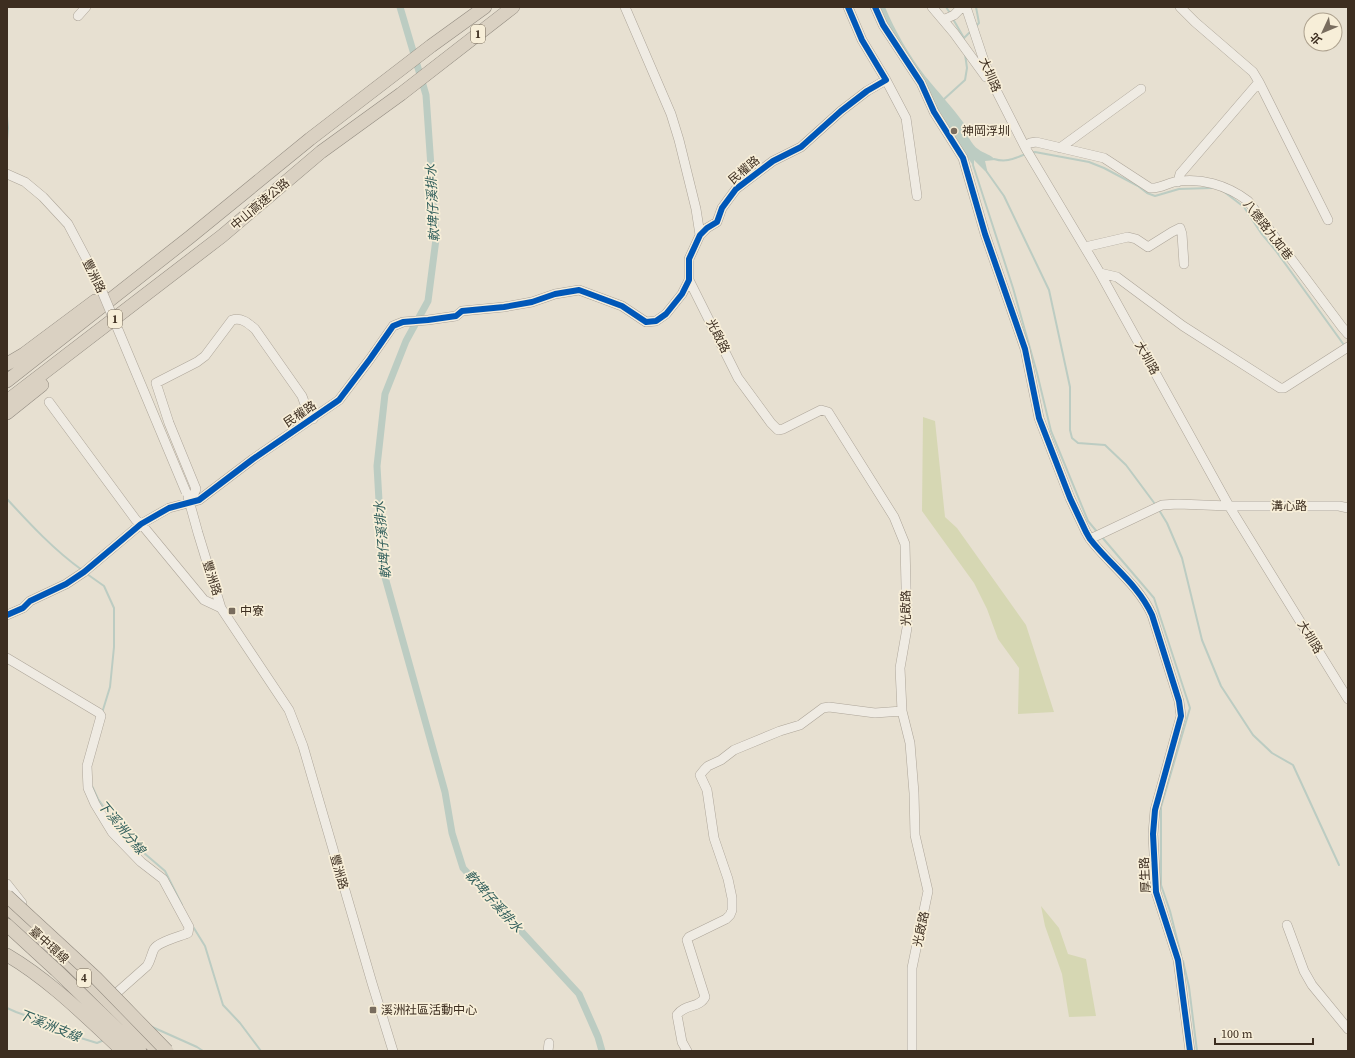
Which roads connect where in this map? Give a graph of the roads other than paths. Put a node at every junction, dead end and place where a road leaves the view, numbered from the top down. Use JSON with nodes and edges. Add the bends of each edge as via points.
{"nodes":[{"id":1,"x":86,"y":7,"type":"edge"},
{"id":2,"x":485,"y":7,"type":"edge"},
{"id":3,"x":513,"y":7,"type":"edge"},
{"id":4,"x":625,"y":7,"type":"edge"},
{"id":5,"x":848,"y":7,"type":"edge"},
{"id":6,"x":875,"y":7,"type":"edge"},
{"id":7,"x":932,"y":7,"type":"edge"},
{"id":8,"x":962,"y":7,"type":"edge"},
{"id":9,"x":966,"y":7,"type":"edge"},
{"id":10,"x":1180,"y":7,"type":"edge"},
{"id":11,"x":78,"y":16,"type":"dead end"},
{"id":12,"x":948,"y":18,"type":"junction"},
{"id":13,"x":886,"y":80,"type":"junction"},
{"id":14,"x":1259,"y":82,"type":"junction"},
{"id":15,"x":995,"y":88,"type":"junction"},
{"id":16,"x":1140,"y":89,"type":"dead end"},
{"id":17,"x":1026,"y":147,"type":"junction"},
{"id":18,"x":1060,"y":148,"type":"junction"},
{"id":19,"x":7,"y":174,"type":"edge"},
{"id":20,"x":1178,"y":182,"type":"junction"},
{"id":21,"x":917,"y":196,"type":"dead end"},
{"id":22,"x":1328,"y":220,"type":"dead end"},
{"id":23,"x":700,"y":235,"type":"junction"},
{"id":24,"x":222,"y":236,"type":"junction"},
{"id":25,"x":190,"y":237,"type":"junction"},
{"id":26,"x":1084,"y":247,"type":"junction"},
{"id":27,"x":1184,"y":264,"type":"dead end"},
{"id":28,"x":1100,"y":273,"type":"junction"},
{"id":29,"x":689,"y":280,"type":"junction"},
{"id":30,"x":1348,"y":334,"type":"edge"},
{"id":31,"x":1346,"y":348,"type":"edge"},
{"id":32,"x":7,"y":364,"type":"edge"},
{"id":33,"x":7,"y":381,"type":"edge"},
{"id":34,"x":7,"y":401,"type":"edge"},
{"id":35,"x":49,"y":402,"type":"dead end"},
{"id":36,"x":7,"y":413,"type":"edge"},
{"id":37,"x":313,"y":419,"type":"junction"},
{"id":38,"x":190,"y":502,"type":"junction"},
{"id":39,"x":1229,"y":506,"type":"junction"},
{"id":40,"x":1348,"y":508,"type":"edge"},
{"id":41,"x":140,"y":524,"type":"junction"},
{"id":42,"x":1096,"y":536,"type":"junction"},
{"id":43,"x":221,"y":608,"type":"junction"},
{"id":44,"x":7,"y":615,"type":"edge"},
{"id":45,"x":7,"y":658,"type":"edge"},
{"id":46,"x":1348,"y":699,"type":"edge"},
{"id":47,"x":902,"y":711,"type":"junction"},
{"id":48,"x":7,"y":884,"type":"edge"},
{"id":49,"x":7,"y":896,"type":"edge"},
{"id":50,"x":7,"y":907,"type":"edge"},
{"id":51,"x":7,"y":925,"type":"edge"},
{"id":52,"x":1287,"y":925,"type":"dead end"},
{"id":53,"x":7,"y":955,"type":"edge"},
{"id":54,"x":112,"y":997,"type":"junction"},
{"id":55,"x":1347,"y":1027,"type":"edge"},
{"id":56,"x":123,"y":1051,"type":"edge"},
{"id":57,"x":140,"y":1051,"type":"edge"},
{"id":58,"x":158,"y":1051,"type":"edge"},
{"id":59,"x":162,"y":1051,"type":"edge"},
{"id":60,"x":167,"y":1051,"type":"edge"},
{"id":61,"x":393,"y":1051,"type":"edge"},
{"id":62,"x":687,"y":1051,"type":"edge"},
{"id":63,"x":912,"y":1051,"type":"edge"},
{"id":64,"x":1190,"y":1051,"type":"edge"}],
"edges":[{"from":1,"to":11,"type":"street"},
{"from":2,"to":25,"type":"highway","name":"中山高速公路","number":"1","via":[[310,139]]},
{"from":3,"to":24,"type":"highway","name":"中山高速公路","number":"1","via":[[321,152]]},
{"from":4,"to":23,"type":"street","via":[[671,114],[696,209]]},
{"from":5,"to":13,"type":"street","via":[[862,40]]},
{"from":6,"to":42,"type":"street","via":[[883,25],[921,83],[934,112],[963,158],[985,234],[1025,349],[1039,418],[1086,532]]},
{"from":7,"to":12,"type":"street"},
{"from":8,"to":12,"type":"street"},
{"from":9,"to":15,"type":"street","name":"大圳路"},
{"from":10,"to":14,"type":"street","via":[[1253,72]]},
{"from":12,"to":15,"type":"street","via":[[965,49]]},
{"from":13,"to":21,"type":"street","via":[[906,118]]},
{"from":13,"to":23,"type":"street","name":"民權路","via":[[861,95],[801,147],[773,161],[736,189],[722,208],[717,222]]},
{"from":14,"to":20,"type":"street","via":[[1180,174]]},
{"from":14,"to":22,"type":"street"},
{"from":15,"to":17,"type":"street","name":"大圳路"},
{"from":16,"to":18,"type":"street"},
{"from":17,"to":18,"type":"street","name":"八德路九如巷","via":[[1036,142]]},
{"from":17,"to":26,"type":"street","name":"大圳路"},
{"from":18,"to":20,"type":"street","name":"八德路九如巷","via":[[1104,158],[1150,188]]},
{"from":19,"to":38,"type":"street","name":"豐洲路","bridge":true,"via":[[26,182],[68,224],[96,277]]},
{"from":20,"to":30,"type":"street","name":"八德路九如巷","via":[[1214,183],[1248,201]]},
{"from":23,"to":29,"type":"street","name":"民權路","via":[[690,259]]},
{"from":24,"to":34,"type":"highway","name":"中山高速公路","number":"1"},
{"from":24,"to":36,"type":"highway","via":[[214,248]]},
{"from":25,"to":32,"type":"highway","via":[[137,270]]},
{"from":25,"to":33,"type":"highway","name":"中山高速公路","number":"1"},
{"from":26,"to":27,"type":"street","via":[[1128,237],[1148,247],[1180,228]]},
{"from":26,"to":28,"type":"street","name":"大圳路"},
{"from":28,"to":31,"type":"street","via":[[1116,277],[1183,326],[1280,388],[1284,388]]},
{"from":28,"to":39,"type":"street","name":"大圳路"},
{"from":29,"to":37,"type":"street","name":"民權路","via":[[682,294],[666,314],[656,321],[646,322],[622,306],[579,290],[555,294],[532,302],[462,311],[456,316],[403,322],[393,326],[339,400]]},
{"from":29,"to":47,"type":"street","name":"光啟路","via":[[738,378],[771,423],[778,430],[821,410],[828,412],[894,517],[905,544],[907,628],[900,668]]},
{"from":35,"to":41,"type":"street"},
{"from":37,"to":38,"type":"street","name":"民權路","via":[[253,459],[199,500]]},
{"from":37,"to":38,"type":"street","via":[[302,396],[255,329],[240,319],[232,320],[201,359],[156,383],[196,489]]},
{"from":38,"to":41,"type":"street","name":"民權路","via":[[169,508]]},
{"from":38,"to":43,"type":"street","name":"豐洲路"},
{"from":39,"to":40,"type":"street","name":"溝心路"},
{"from":39,"to":42,"type":"street","name":"溝心路","via":[[1178,504],[1157,507]]},
{"from":39,"to":46,"type":"street","name":"大圳路"},
{"from":41,"to":43,"type":"street","via":[[204,600]]},
{"from":41,"to":44,"type":"street","name":"民權路","via":[[74,579]]},
{"from":42,"to":64,"type":"street","name":"厚生路","via":[[1149,608],[1179,700],[1181,720],[1156,804],[1154,834],[1156,892],[1178,960]]},
{"from":43,"to":61,"type":"street","name":"豐洲路","via":[[289,710],[303,746]]},
{"from":45,"to":54,"type":"street","via":[[99,713],[101,716],[87,766],[88,788],[112,832],[140,862],[163,879],[189,927],[188,933],[158,944],[146,966]]},
{"from":47,"to":62,"type":"street","via":[[875,713],[823,708],[800,725],[780,730],[744,745],[701,772],[707,790],[714,838],[728,879],[732,910],[726,919],[687,940],[706,997],[702,1002],[684,1008],[677,1015],[682,1042]]},
{"from":47,"to":63,"type":"street","name":"光啟路","via":[[910,742],[915,835],[928,891],[912,968]]},
{"from":48,"to":54,"type":"street","via":[[28,911]]},
{"from":49,"to":60,"type":"highway","bridge":true,"via":[[96,978]]},
{"from":50,"to":58,"type":"highway","name":"臺中環線","number":"4","via":[[69,963]]},
{"from":51,"to":57,"type":"highway","name":"臺中環線","number":"4"},
{"from":52,"to":55,"type":"street","via":[[1312,985]]},
{"from":53,"to":56,"type":"highway","via":[[54,988]]},
{"from":54,"to":59,"type":"street"}]}
